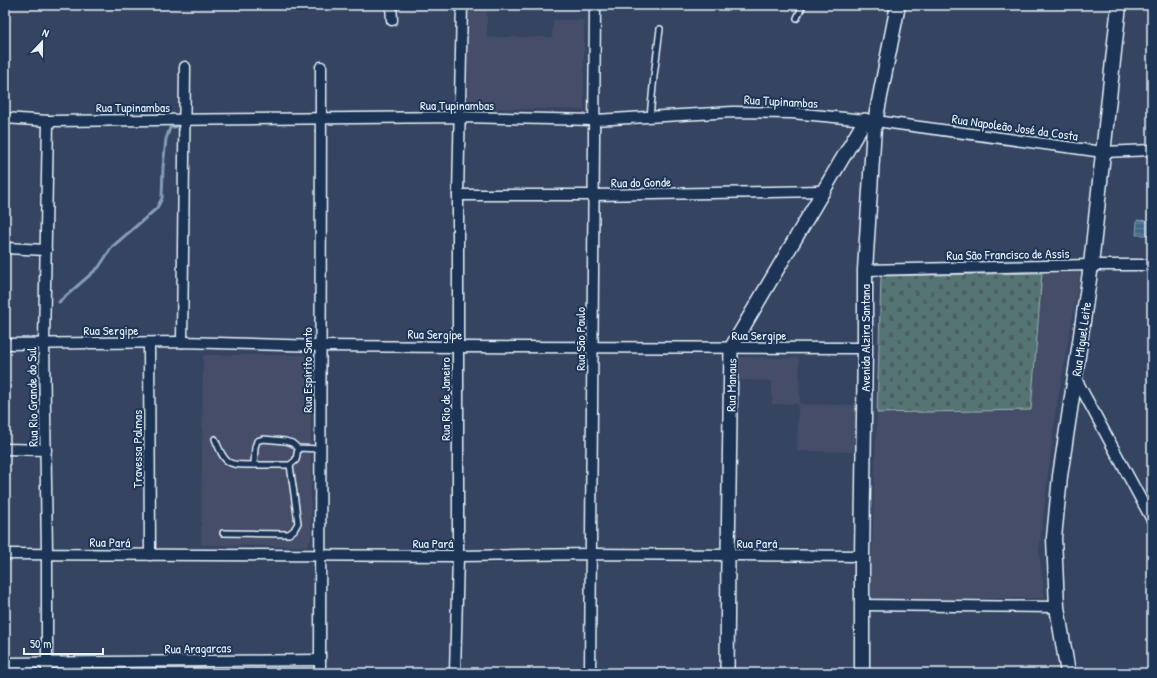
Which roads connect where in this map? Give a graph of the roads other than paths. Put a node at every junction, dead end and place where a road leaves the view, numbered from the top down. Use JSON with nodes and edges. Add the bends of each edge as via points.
{"nodes":[{"id":1,"x":391,"y":5,"type":"edge"},
{"id":2,"x":462,"y":5,"type":"edge"},
{"id":3,"x":595,"y":5,"type":"edge"},
{"id":4,"x":803,"y":5,"type":"edge"},
{"id":5,"x":898,"y":5,"type":"edge"},
{"id":6,"x":1119,"y":5,"type":"edge"},
{"id":7,"x":797,"y":18,"type":"dead end"},
{"id":8,"x":392,"y":20,"type":"dead end"},
{"id":9,"x":660,"y":29,"type":"dead end"},
{"id":10,"x":185,"y":67,"type":"dead end"},
{"id":11,"x":321,"y":67,"type":"dead end"},
{"id":12,"x":460,"y":117,"type":"junction"},
{"id":13,"x":650,"y":117,"type":"junction"},
{"id":14,"x":5,"y":118,"type":"edge"},
{"id":15,"x":321,"y":119,"type":"junction"},
{"id":16,"x":183,"y":120,"type":"junction"},
{"id":17,"x":595,"y":120,"type":"junction"},
{"id":18,"x":870,"y":120,"type":"junction"},
{"id":19,"x":48,"y":121,"type":"junction"},
{"id":20,"x":1152,"y":150,"type":"edge"},
{"id":21,"x":1103,"y":152,"type":"junction"},
{"id":22,"x":823,"y":191,"type":"junction"},
{"id":23,"x":458,"y":195,"type":"junction"},
{"id":24,"x":594,"y":195,"type":"junction"},
{"id":25,"x":5,"y":248,"type":"edge"},
{"id":26,"x":46,"y":250,"type":"junction"},
{"id":27,"x":1091,"y":265,"type":"junction"},
{"id":28,"x":1152,"y":265,"type":"edge"},
{"id":29,"x":865,"y":270,"type":"junction"},
{"id":30,"x":182,"y":342,"type":"junction"},
{"id":31,"x":44,"y":343,"type":"junction"},
{"id":32,"x":149,"y":343,"type":"junction"},
{"id":33,"x":5,"y":344,"type":"edge"},
{"id":34,"x":320,"y":346,"type":"junction"},
{"id":35,"x":458,"y":347,"type":"junction"},
{"id":36,"x":594,"y":348,"type":"junction"},
{"id":37,"x":731,"y":348,"type":"junction"},
{"id":38,"x":865,"y":348,"type":"junction"},
{"id":39,"x":1075,"y":377,"type":"junction"},
{"id":40,"x":215,"y":439,"type":"dead end"},
{"id":41,"x":298,"y":448,"type":"junction"},
{"id":42,"x":5,"y":449,"type":"edge"},
{"id":43,"x":320,"y":449,"type":"junction"},
{"id":44,"x":46,"y":450,"type":"junction"},
{"id":45,"x":254,"y":465,"type":"junction"},
{"id":46,"x":290,"y":465,"type":"junction"},
{"id":47,"x":1152,"y":520,"type":"edge"},
{"id":48,"x":223,"y":533,"type":"dead end"},
{"id":49,"x":5,"y":554,"type":"edge"},
{"id":50,"x":47,"y":554,"type":"junction"},
{"id":51,"x":591,"y":554,"type":"junction"},
{"id":52,"x":150,"y":556,"type":"junction"},
{"id":53,"x":319,"y":556,"type":"junction"},
{"id":54,"x":458,"y":556,"type":"junction"},
{"id":55,"x":728,"y":556,"type":"junction"},
{"id":56,"x":862,"y":556,"type":"junction"},
{"id":57,"x":862,"y":605,"type":"junction"},
{"id":58,"x":1057,"y":607,"type":"junction"},
{"id":59,"x":320,"y":660,"type":"junction"},
{"id":60,"x":5,"y":663,"type":"edge"},
{"id":61,"x":47,"y":668,"type":"edge"},
{"id":62,"x":320,"y":673,"type":"edge"},
{"id":63,"x":456,"y":673,"type":"edge"},
{"id":64,"x":590,"y":673,"type":"edge"},
{"id":65,"x":727,"y":673,"type":"edge"},
{"id":66,"x":862,"y":673,"type":"edge"},
{"id":67,"x":1068,"y":673,"type":"edge"}],
"edges":[{"from":1,"to":8,"type":"street"},
{"from":2,"to":12,"type":"street","name":"Rua Rio de Janeiro"},
{"from":3,"to":17,"type":"street","name":"Rua São Paulo"},
{"from":4,"to":7,"type":"lane"},
{"from":5,"to":18,"type":"main road","name":"Avenida Alzira Santana"},
{"from":6,"to":21,"type":"main road","name":"Rua Miguel Leite"},
{"from":9,"to":13,"type":"lane"},
{"from":10,"to":16,"type":"street"},
{"from":11,"to":15,"type":"street","name":"Rua Espírito Santo"},
{"from":12,"to":15,"type":"street","name":"Rua Tupinambas"},
{"from":12,"to":17,"type":"street","name":"Rua Tupinambas"},
{"from":12,"to":23,"type":"street","name":"Rua Rio de Janeiro"},
{"from":13,"to":17,"type":"street","name":"Rua Tupinambas"},
{"from":13,"to":18,"type":"street","name":"Rua Tupinambas","via":[[741,112],[792,113]]},
{"from":14,"to":19,"type":"street","name":"Rua Tupinambas"},
{"from":15,"to":16,"type":"street","name":"Rua Tupinambas"},
{"from":15,"to":34,"type":"street","name":"Rua Espírito Santo"},
{"from":16,"to":19,"type":"street","name":"Rua Tupinambas"},
{"from":16,"to":30,"type":"street"},
{"from":17,"to":24,"type":"street","name":"Rua São Paulo"},
{"from":18,"to":21,"type":"street","name":"Rua Napoleão José da Costa"},
{"from":18,"to":22,"type":"street","name":"Rua Manaus"},
{"from":18,"to":29,"type":"main road","name":"Avenida Alzira Santana"},
{"from":19,"to":26,"type":"street","name":"Rua Rio Grande do Sul"},
{"from":20,"to":21,"type":"street","name":"Rua Napoleão José da Costa"},
{"from":21,"to":27,"type":"main road","name":"Rua Miguel Leite"},
{"from":22,"to":24,"type":"street","name":"Rua do Gonde"},
{"from":22,"to":37,"type":"street","name":"Rua Manaus"},
{"from":23,"to":24,"type":"street","name":"Rua do Gonde"},
{"from":23,"to":35,"type":"street","name":"Rua Rio de Janeiro"},
{"from":24,"to":36,"type":"street","name":"Rua São Paulo"},
{"from":25,"to":26,"type":"street"},
{"from":26,"to":31,"type":"street","name":"Rua Rio Grande do Sul"},
{"from":27,"to":28,"type":"street","name":"Rua São Francisco de Assis"},
{"from":27,"to":29,"type":"street","name":"Rua São Francisco de Assis"},
{"from":27,"to":39,"type":"main road","name":"Rua Miguel Leite"},
{"from":29,"to":38,"type":"main road","name":"Avenida Alzira Santana"},
{"from":30,"to":32,"type":"street","name":"Rua Sergipe"},
{"from":30,"to":34,"type":"street","name":"Rua Sergipe"},
{"from":31,"to":32,"type":"street","name":"Rua Sergipe"},
{"from":31,"to":33,"type":"street","name":"Rua Sergipe"},
{"from":31,"to":44,"type":"street","name":"Rua Rio Grande do Sul"},
{"from":32,"to":52,"type":"street","name":"Travessa Palmas"},
{"from":34,"to":35,"type":"street","name":"Rua Sergipe"},
{"from":34,"to":43,"type":"street","name":"Rua Espírito Santo"},
{"from":35,"to":36,"type":"street","name":"Rua Sergipe"},
{"from":35,"to":54,"type":"street","name":"Rua Rio de Janeiro"},
{"from":36,"to":37,"type":"street","name":"Rua Sergipe"},
{"from":36,"to":51,"type":"street","name":"Rua São Paulo"},
{"from":37,"to":38,"type":"street","name":"Rua Sergipe"},
{"from":37,"to":55,"type":"street","name":"Rua Manaus"},
{"from":38,"to":56,"type":"main road","name":"Avenida Alzira Santana"},
{"from":39,"to":47,"type":"street"},
{"from":39,"to":58,"type":"main road","name":"Rua Miguel Leite","via":[[1060,476],[1054,538]]},
{"from":40,"to":45,"type":"lane","via":[[223,458],[228,462],[234,465]]},
{"from":41,"to":43,"type":"lane"},
{"from":41,"to":45,"type":"lane","via":[[285,441],[257,441]]},
{"from":41,"to":46,"type":"lane","via":[[296,460]]},
{"from":42,"to":44,"type":"street"},
{"from":43,"to":53,"type":"street","name":"Rua Espírito Santo"},
{"from":44,"to":50,"type":"street","name":"Rua Rio Grande do Sul"},
{"from":45,"to":46,"type":"lane"},
{"from":46,"to":48,"type":"lane","via":[[298,523],[294,530],[289,534]]},
{"from":49,"to":50,"type":"street","name":"Rua Pará"},
{"from":50,"to":52,"type":"street","name":"Rua Pará"},
{"from":50,"to":61,"type":"street","name":"Rua Rio Grande do Sul"},
{"from":51,"to":54,"type":"street","name":"Rua Pará"},
{"from":51,"to":55,"type":"street","name":"Rua Pará"},
{"from":51,"to":64,"type":"street","name":"Rua São Paulo"},
{"from":52,"to":53,"type":"street","name":"Rua Pará"},
{"from":53,"to":54,"type":"street","name":"Rua Pará"},
{"from":53,"to":59,"type":"street","name":"Rua Espírito Santo"},
{"from":54,"to":63,"type":"street","name":"Rua Rio de Janeiro"},
{"from":55,"to":56,"type":"street","name":"Rua Pará"},
{"from":55,"to":65,"type":"street","name":"Rua Manaus"},
{"from":56,"to":57,"type":"main road","name":"Avenida Alzira Santana"},
{"from":57,"to":58,"type":"street"},
{"from":57,"to":66,"type":"main road","name":"Avenida Alzira Santana"},
{"from":58,"to":67,"type":"main road","name":"Rua Miguel Leite"},
{"from":59,"to":61,"type":"street","name":"Rua Aragarcas"},
{"from":59,"to":62,"type":"street","name":"Rua Espírito Santo"},
{"from":60,"to":61,"type":"street","name":"Rua Aragarcas"}]}
